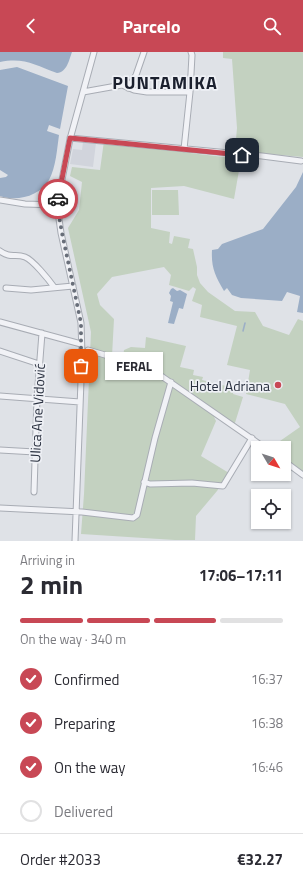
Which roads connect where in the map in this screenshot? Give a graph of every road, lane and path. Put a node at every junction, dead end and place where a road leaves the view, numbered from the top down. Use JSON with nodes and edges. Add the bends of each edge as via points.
{"nodes":[{"id":1,"x":94,"y":52,"type":"edge"},
{"id":2,"x":144,"y":52,"type":"edge"},
{"id":3,"x":191,"y":52,"type":"edge"},
{"id":4,"x":128,"y":88,"type":"junction"},
{"id":5,"x":83,"y":92,"type":"junction"},
{"id":6,"x":190,"y":92,"type":"junction"},
{"id":7,"x":70,"y":138,"type":"junction"},
{"id":8,"x":184,"y":149,"type":"junction"},
{"id":9,"x":302,"y":161,"type":"dead end"},
{"id":10,"x":0,"y":200,"type":"edge"},
{"id":11,"x":57,"y":205,"type":"junction"},
{"id":12,"x":0,"y":251,"type":"edge"},
{"id":13,"x":73,"y":286,"type":"junction"},
{"id":14,"x":54,"y":287,"type":"junction"},
{"id":15,"x":6,"y":288,"type":"dead end"},
{"id":16,"x":0,"y":322,"type":"edge"},
{"id":17,"x":42,"y":333,"type":"junction"},
{"id":18,"x":82,"y":344,"type":"junction"},
{"id":19,"x":88,"y":350,"type":"dead end"},
{"id":20,"x":0,"y":351,"type":"edge"},
{"id":21,"x":39,"y":364,"type":"junction"},
{"id":22,"x":172,"y":382,"type":"junction"},
{"id":23,"x":0,"y":396,"type":"edge"},
{"id":24,"x":37,"y":398,"type":"junction"},
{"id":25,"x":80,"y":402,"type":"junction"},
{"id":26,"x":252,"y":438,"type":"junction"},
{"id":27,"x":256,"y":441,"type":"edge"},
{"id":28,"x":0,"y":450,"type":"edge"},
{"id":29,"x":35,"y":452,"type":"junction"},
{"id":30,"x":291,"y":466,"type":"edge"},
{"id":31,"x":303,"y":475,"type":"edge"},
{"id":32,"x":144,"y":482,"type":"junction"},
{"id":33,"x":34,"y":492,"type":"dead end"},
{"id":34,"x":0,"y":508,"type":"edge"},
{"id":35,"x":77,"y":512,"type":"junction"},
{"id":36,"x":75,"y":541,"type":"edge"}],
"edges":[{"from":1,"to":5,"type":"street"},
{"from":2,"to":4,"type":"street","via":[[136,75]]},
{"from":3,"to":6,"type":"street"},
{"from":4,"to":5,"type":"street","via":[[122,85]]},
{"from":4,"to":6,"type":"street","via":[[147,92]]},
{"from":5,"to":7,"type":"street"},
{"from":6,"to":8,"type":"street"},
{"from":7,"to":8,"type":"street"},
{"from":7,"to":11,"type":"street"},
{"from":8,"to":9,"type":"street"},
{"from":10,"to":11,"type":"street"},
{"from":11,"to":13,"type":"street"},
{"from":12,"to":14,"type":"street","via":[[12,256],[25,257]]},
{"from":13,"to":14,"type":"street"},
{"from":13,"to":18,"type":"street","via":[[81,323]]},
{"from":14,"to":15,"type":"street","via":[[31,290]]},
{"from":16,"to":17,"type":"street"},
{"from":17,"to":18,"type":"street"},
{"from":17,"to":21,"type":"street","name":"Ulica Ane Vidović"},
{"from":18,"to":25,"type":"street"},
{"from":19,"to":22,"type":"street","via":[[123,358]]},
{"from":20,"to":21,"type":"street"},
{"from":21,"to":24,"type":"street","name":"Ulica Ane Vidović"},
{"from":22,"to":26,"type":"street"},
{"from":22,"to":32,"type":"street"},
{"from":23,"to":24,"type":"street"},
{"from":24,"to":25,"type":"street"},
{"from":24,"to":29,"type":"street","name":"Ulica Ane Vidović"},
{"from":25,"to":35,"type":"street"},
{"from":26,"to":27,"type":"street"},
{"from":26,"to":32,"type":"street","via":[[222,486]]},
{"from":28,"to":29,"type":"street"},
{"from":29,"to":33,"type":"street","name":"Ulica Ane Vidović"},
{"from":30,"to":31,"type":"street"},
{"from":32,"to":35,"type":"street","via":[[137,515],[133,518]]},
{"from":34,"to":35,"type":"street"},
{"from":35,"to":36,"type":"street"}]}
